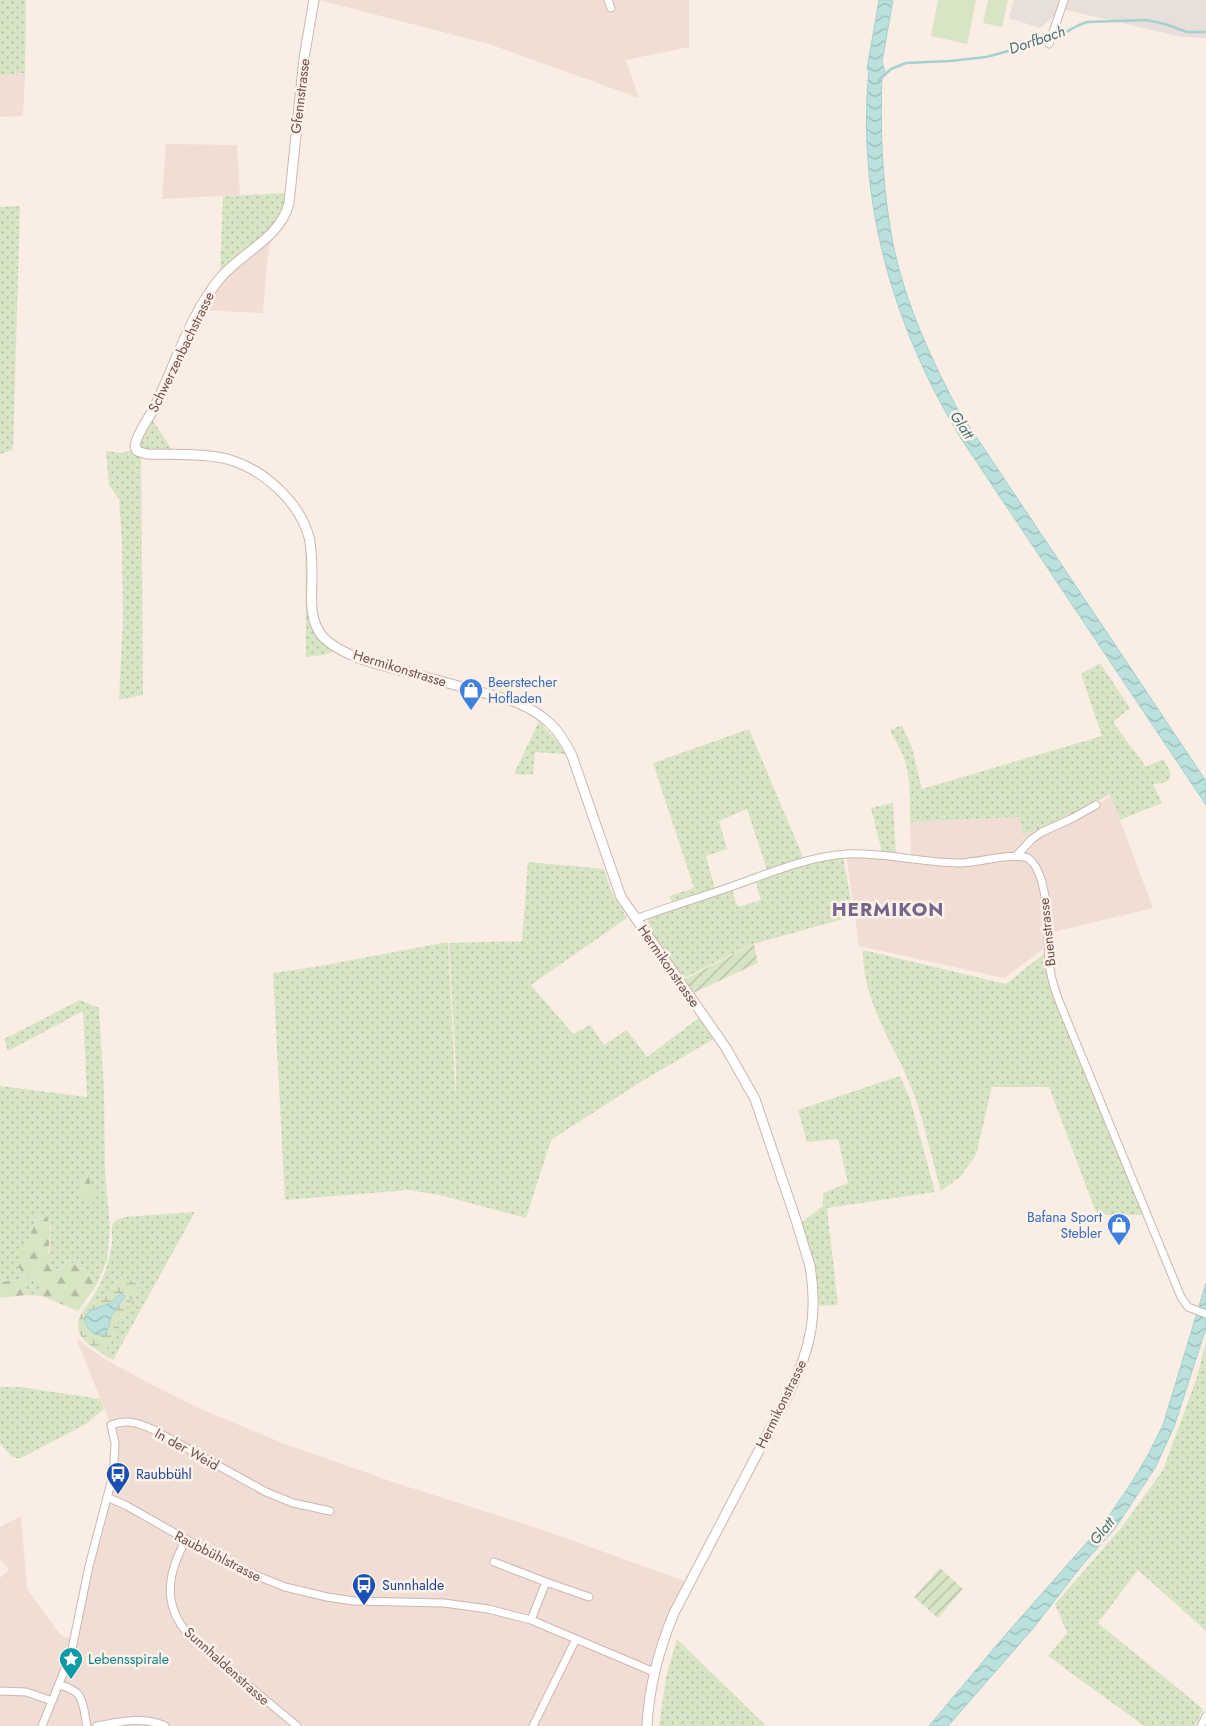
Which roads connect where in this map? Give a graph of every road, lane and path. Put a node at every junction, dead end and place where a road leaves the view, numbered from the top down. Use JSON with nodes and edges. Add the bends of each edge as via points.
{"nodes":[{"id":1,"x":314,"y":0,"type":"edge"},
{"id":2,"x":608,"y":0,"type":"edge"},
{"id":3,"x":1064,"y":0,"type":"edge"},
{"id":4,"x":611,"y":8,"type":"dead end"},
{"id":5,"x":1051,"y":37,"type":"dead end"},
{"id":6,"x":290,"y":193,"type":"joint"},
{"id":7,"x":136,"y":449,"type":"joint"},
{"id":8,"x":1096,"y":805,"type":"dead end"},
{"id":9,"x":1016,"y":856,"type":"junction"},
{"id":10,"x":636,"y":919,"type":"junction"},
{"id":11,"x":1206,"y":1314,"type":"edge"},
{"id":12,"x":107,"y":1497,"type":"junction"},
{"id":13,"x":330,"y":1511,"type":"dead end"},
{"id":14,"x":186,"y":1540,"type":"junction"},
{"id":15,"x":494,"y":1562,"type":"dead end"},
{"id":16,"x":546,"y":1582,"type":"junction"},
{"id":17,"x":589,"y":1597,"type":"dead end"},
{"id":18,"x":530,"y":1620,"type":"junction"},
{"id":19,"x":576,"y":1638,"type":"junction"},
{"id":20,"x":654,"y":1672,"type":"junction"},
{"id":21,"x":59,"y":1685,"type":"junction"},
{"id":22,"x":0,"y":1690,"type":"edge"},
{"id":23,"x":52,"y":1701,"type":"junction"},
{"id":24,"x":1206,"y":1716,"type":"edge"},
{"id":25,"x":42,"y":1726,"type":"edge"},
{"id":26,"x":87,"y":1726,"type":"edge"},
{"id":27,"x":97,"y":1726,"type":"edge"},
{"id":28,"x":165,"y":1726,"type":"edge"},
{"id":29,"x":297,"y":1726,"type":"edge"},
{"id":30,"x":533,"y":1726,"type":"edge"},
{"id":31,"x":647,"y":1726,"type":"edge"},
{"id":32,"x":1201,"y":1726,"type":"edge"}],
"edges":[{"from":1,"to":6,"type":"street","name":"Gfennstrasse","via":[[304,58]]},
{"from":2,"to":4,"type":"street"},
{"from":3,"to":5,"type":"street"},
{"from":6,"to":7,"type":"street","name":"Schwerzenbachstrasse","via":[[282,222],[229,268],[207,297],[137,439]]},
{"from":7,"to":10,"type":"street","name":"Hermikonstrasse","via":[[147,454],[213,457],[237,463],[262,476],[285,496],[304,524],[309,538],[313,613],[318,630],[331,644],[361,658],[516,702],[546,718],[560,734],[572,756],[618,890]]},
{"from":8,"to":9,"type":"street","via":[[1042,832]]},
{"from":9,"to":10,"type":"street","via":[[962,863],[867,854],[820,858],[793,864]]},
{"from":9,"to":11,"type":"street","name":"Buenstrasse","via":[[1028,858],[1037,869],[1047,910],[1050,970],[1057,995],[1181,1297],[1188,1307]]},
{"from":10,"to":20,"type":"street","name":"Hermikonstrasse","via":[[749,1086],[761,1112],[805,1248],[814,1297],[812,1325],[803,1363],[674,1613]]},
{"from":12,"to":13,"type":"street","name":"In der Weid","via":[[114,1463],[111,1425],[136,1422],[266,1492],[293,1503]]},
{"from":12,"to":14,"type":"street","name":"Raubbühlstrasse"},
{"from":12,"to":21,"type":"street","via":[[71,1654]]},
{"from":14,"to":18,"type":"street","name":"Raubbühlstrasse","via":[[250,1574],[305,1592],[368,1602],[444,1603],[488,1609]]},
{"from":14,"to":29,"type":"street","name":"Sunnhaldenstrasse","via":[[170,1580],[170,1599],[178,1620],[196,1642]]},
{"from":15,"to":16,"type":"street"},
{"from":16,"to":17,"type":"street"},
{"from":16,"to":18,"type":"street"},
{"from":18,"to":19,"type":"street","name":"Raubbühlstrasse"},
{"from":19,"to":20,"type":"street","name":"Raubbühlstrasse"},
{"from":19,"to":30,"type":"street"},
{"from":20,"to":31,"type":"street","name":"Hermikonstrasse"},
{"from":21,"to":23,"type":"street"},
{"from":21,"to":26,"type":"street","via":[[72,1688],[80,1696]]},
{"from":22,"to":23,"type":"street","via":[[26,1692]]},
{"from":23,"to":25,"type":"street"},
{"from":24,"to":32,"type":"street"},
{"from":27,"to":28,"type":"street","via":[[149,1720]]}]}
